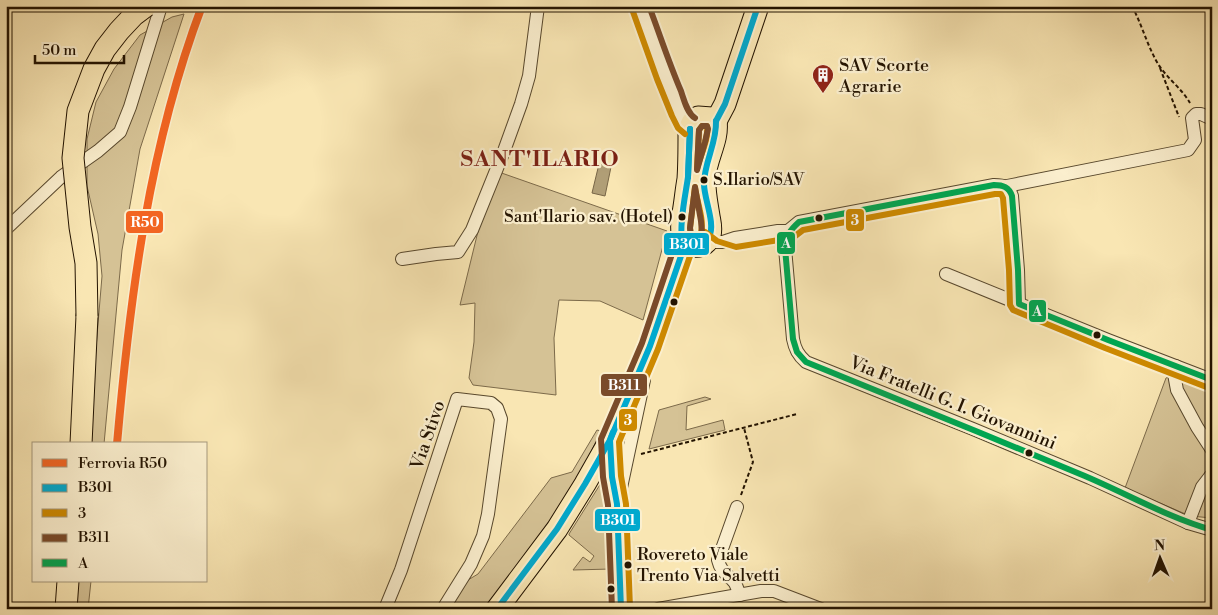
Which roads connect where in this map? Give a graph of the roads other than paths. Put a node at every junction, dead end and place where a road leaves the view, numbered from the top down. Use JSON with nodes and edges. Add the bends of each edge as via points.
{"nodes":[{"id":1,"x":146,"y":6,"type":"edge"},
{"id":2,"x":162,"y":6,"type":"edge"},
{"id":3,"x":538,"y":6,"type":"edge"},
{"id":4,"x":640,"y":6,"type":"edge"},
{"id":5,"x":758,"y":6,"type":"edge"},
{"id":6,"x":1212,"y":119,"type":"edge"},
{"id":7,"x":716,"y":121,"type":"junction"},
{"id":8,"x":690,"y":126,"type":"junction"},
{"id":9,"x":1001,"y":186,"type":"junction"},
{"id":10,"x":6,"y":229,"type":"edge"},
{"id":11,"x":788,"y":231,"type":"junction"},
{"id":12,"x":708,"y":233,"type":"junction"},
{"id":13,"x":735,"y":238,"type":"junction"},
{"id":14,"x":684,"y":241,"type":"junction"},
{"id":15,"x":402,"y":260,"type":"dead end"},
{"id":16,"x":946,"y":274,"type":"dead end"},
{"id":17,"x":1019,"y":304,"type":"junction"},
{"id":18,"x":650,"y":346,"type":"junction"},
{"id":19,"x":1176,"y":366,"type":"junction"},
{"id":20,"x":1212,"y":380,"type":"edge"},
{"id":21,"x":610,"y":440,"type":"junction"},
{"id":22,"x":80,"y":442,"type":"edge"},
{"id":23,"x":1212,"y":450,"type":"edge"},
{"id":24,"x":1212,"y":463,"type":"edge"},
{"id":25,"x":1212,"y":468,"type":"edge"},
{"id":26,"x":1212,"y":474,"type":"edge"},
{"id":27,"x":739,"y":502,"type":"road end"},
{"id":28,"x":617,"y":504,"type":"junction"},
{"id":29,"x":1188,"y":523,"type":"junction"},
{"id":30,"x":1212,"y":530,"type":"edge"},
{"id":31,"x":68,"y":582,"type":"edge"},
{"id":32,"x":740,"y":595,"type":"junction"},
{"id":33,"x":66,"y":609,"type":"edge"},
{"id":34,"x":385,"y":609,"type":"edge"},
{"id":35,"x":443,"y":609,"type":"edge"},
{"id":36,"x":497,"y":609,"type":"edge"},
{"id":37,"x":621,"y":609,"type":"edge"},
{"id":38,"x":658,"y":609,"type":"edge"},
{"id":39,"x":821,"y":609,"type":"edge"}],
"edges":[{"from":1,"to":22,"type":"main road","bridge":true,"via":[[105,49],[78,111],[73,158],[86,263],[87,316]]},
{"from":2,"to":10,"type":"street","via":[[120,132],[61,178]]},
{"from":3,"to":15,"type":"street","via":[[529,76],[521,104],[472,230],[458,252]]},
{"from":4,"to":8,"type":"street","via":[[680,113]]},
{"from":5,"to":7,"type":"main road","via":[[725,104]]},
{"from":6,"to":9,"type":"street","via":[[1196,114],[1187,120],[1195,140],[1188,150]]},
{"from":7,"to":8,"type":"main road","via":[[698,117]]},
{"from":7,"to":12,"type":"main road","via":[[717,130],[705,170]]},
{"from":8,"to":14,"type":"main road","via":[[681,229]]},
{"from":9,"to":11,"type":"street","via":[[799,222]]},
{"from":9,"to":17,"type":"street","via":[[1012,196]]},
{"from":11,"to":13,"type":"street"},
{"from":11,"to":29,"type":"street","name":"Via Fratelli G. I. Giovannini","via":[[785,248],[793,339],[795,350],[806,362],[1090,478]]},
{"from":12,"to":13,"type":"street"},
{"from":12,"to":13,"type":"street","via":[[723,242]]},
{"from":12,"to":14,"type":"main road","via":[[698,246]]},
{"from":14,"to":18,"type":"main road"},
{"from":16,"to":17,"type":"street"},
{"from":17,"to":19,"type":"street"},
{"from":18,"to":21,"type":"main road"},
{"from":18,"to":28,"type":"street"},
{"from":19,"to":20,"type":"street"},
{"from":19,"to":23,"type":"street","via":[[1177,390]]},
{"from":21,"to":28,"type":"street"},
{"from":21,"to":36,"type":"main road","via":[[557,529]]},
{"from":24,"to":25,"type":"street"},
{"from":26,"to":29,"type":"street","via":[[1202,487]]},
{"from":27,"to":32,"type":"street","via":[[718,560]]},
{"from":28,"to":37,"type":"street"},
{"from":29,"to":30,"type":"street","name":"Via Fratelli G. I. Giovannini"},
{"from":31,"to":33,"type":"main road"},
{"from":32,"to":38,"type":"street"},
{"from":32,"to":39,"type":"street","via":[[774,591]]},
{"from":34,"to":35,"type":"street","name":"Via Stivo","via":[[457,399],[491,403],[501,419],[484,536]]}]}
